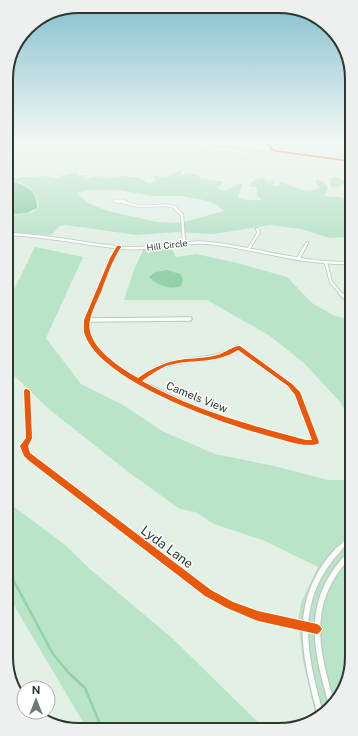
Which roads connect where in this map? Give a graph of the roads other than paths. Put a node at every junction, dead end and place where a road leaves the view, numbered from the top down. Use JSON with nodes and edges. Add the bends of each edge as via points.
{"nodes":[{"id":1,"x":130,"y":204,"type":"junction"},
{"id":2,"x":258,"y":229,"type":"dead end"},
{"id":3,"x":13,"y":234,"type":"edge"},
{"id":4,"x":184,"y":242,"type":"junction"},
{"id":5,"x":307,"y":243,"type":"dead end"},
{"id":6,"x":119,"y":247,"type":"junction"},
{"id":7,"x":248,"y":250,"type":"junction"},
{"id":8,"x":298,"y":260,"type":"junction"},
{"id":9,"x":326,"y":263,"type":"junction"},
{"id":10,"x":345,"y":263,"type":"edge"},
{"id":11,"x":345,"y":298,"type":"edge"},
{"id":12,"x":190,"y":319,"type":"dead end"},
{"id":13,"x":87,"y":320,"type":"junction"},
{"id":14,"x":138,"y":381,"type":"junction"},
{"id":15,"x":26,"y":391,"type":"dead end"},
{"id":16,"x":345,"y":543,"type":"edge"},
{"id":17,"x":345,"y":560,"type":"edge"},
{"id":18,"x":304,"y":627,"type":"junction"},
{"id":19,"x":317,"y":630,"type":"junction"},
{"id":20,"x":330,"y":698,"type":"edge"},
{"id":21,"x":319,"y":709,"type":"edge"}],
"edges":[{"from":1,"to":1,"type":"street","via":[[123,199],[114,201],[116,203]]},
{"from":1,"to":4,"type":"street","via":[[167,205],[177,209],[184,228]]},
{"from":2,"to":7,"type":"street","via":[[259,232]]},
{"from":3,"to":6,"type":"street","name":"Hill Circle","via":[[49,236]]},
{"from":4,"to":6,"type":"street","name":"Hill Circle","via":[[146,247]]},
{"from":4,"to":7,"type":"street","name":"Hill Circle","via":[[210,243]]},
{"from":5,"to":8,"type":"street"},
{"from":6,"to":13,"type":"street"},
{"from":7,"to":8,"type":"street","name":"Hill Circle"},
{"from":8,"to":9,"type":"street","name":"Hill Circle"},
{"from":9,"to":10,"type":"street","name":"Hill Circle"},
{"from":9,"to":11,"type":"street","via":[[331,284]]},
{"from":12,"to":13,"type":"street"},
{"from":13,"to":14,"type":"street","name":"Camels View","via":[[87,333],[94,347],[110,362]]},
{"from":14,"to":14,"type":"street","name":"Camels View","via":[[163,365],[211,360],[238,347],[290,385],[298,394],[316,442],[306,443],[220,418],[184,405]]},
{"from":15,"to":18,"type":"street","name":"Lyda Lane","via":[[29,438],[24,446],[31,458],[208,593],[258,616]]},
{"from":16,"to":18,"type":"street","via":[[316,578],[307,604]]},
{"from":17,"to":19,"type":"street","via":[[326,585]]},
{"from":18,"to":19,"type":"street","name":"Lyda Lane"},
{"from":18,"to":21,"type":"street","via":[[309,672]]},
{"from":19,"to":20,"type":"street","via":[[320,663]]}]}
